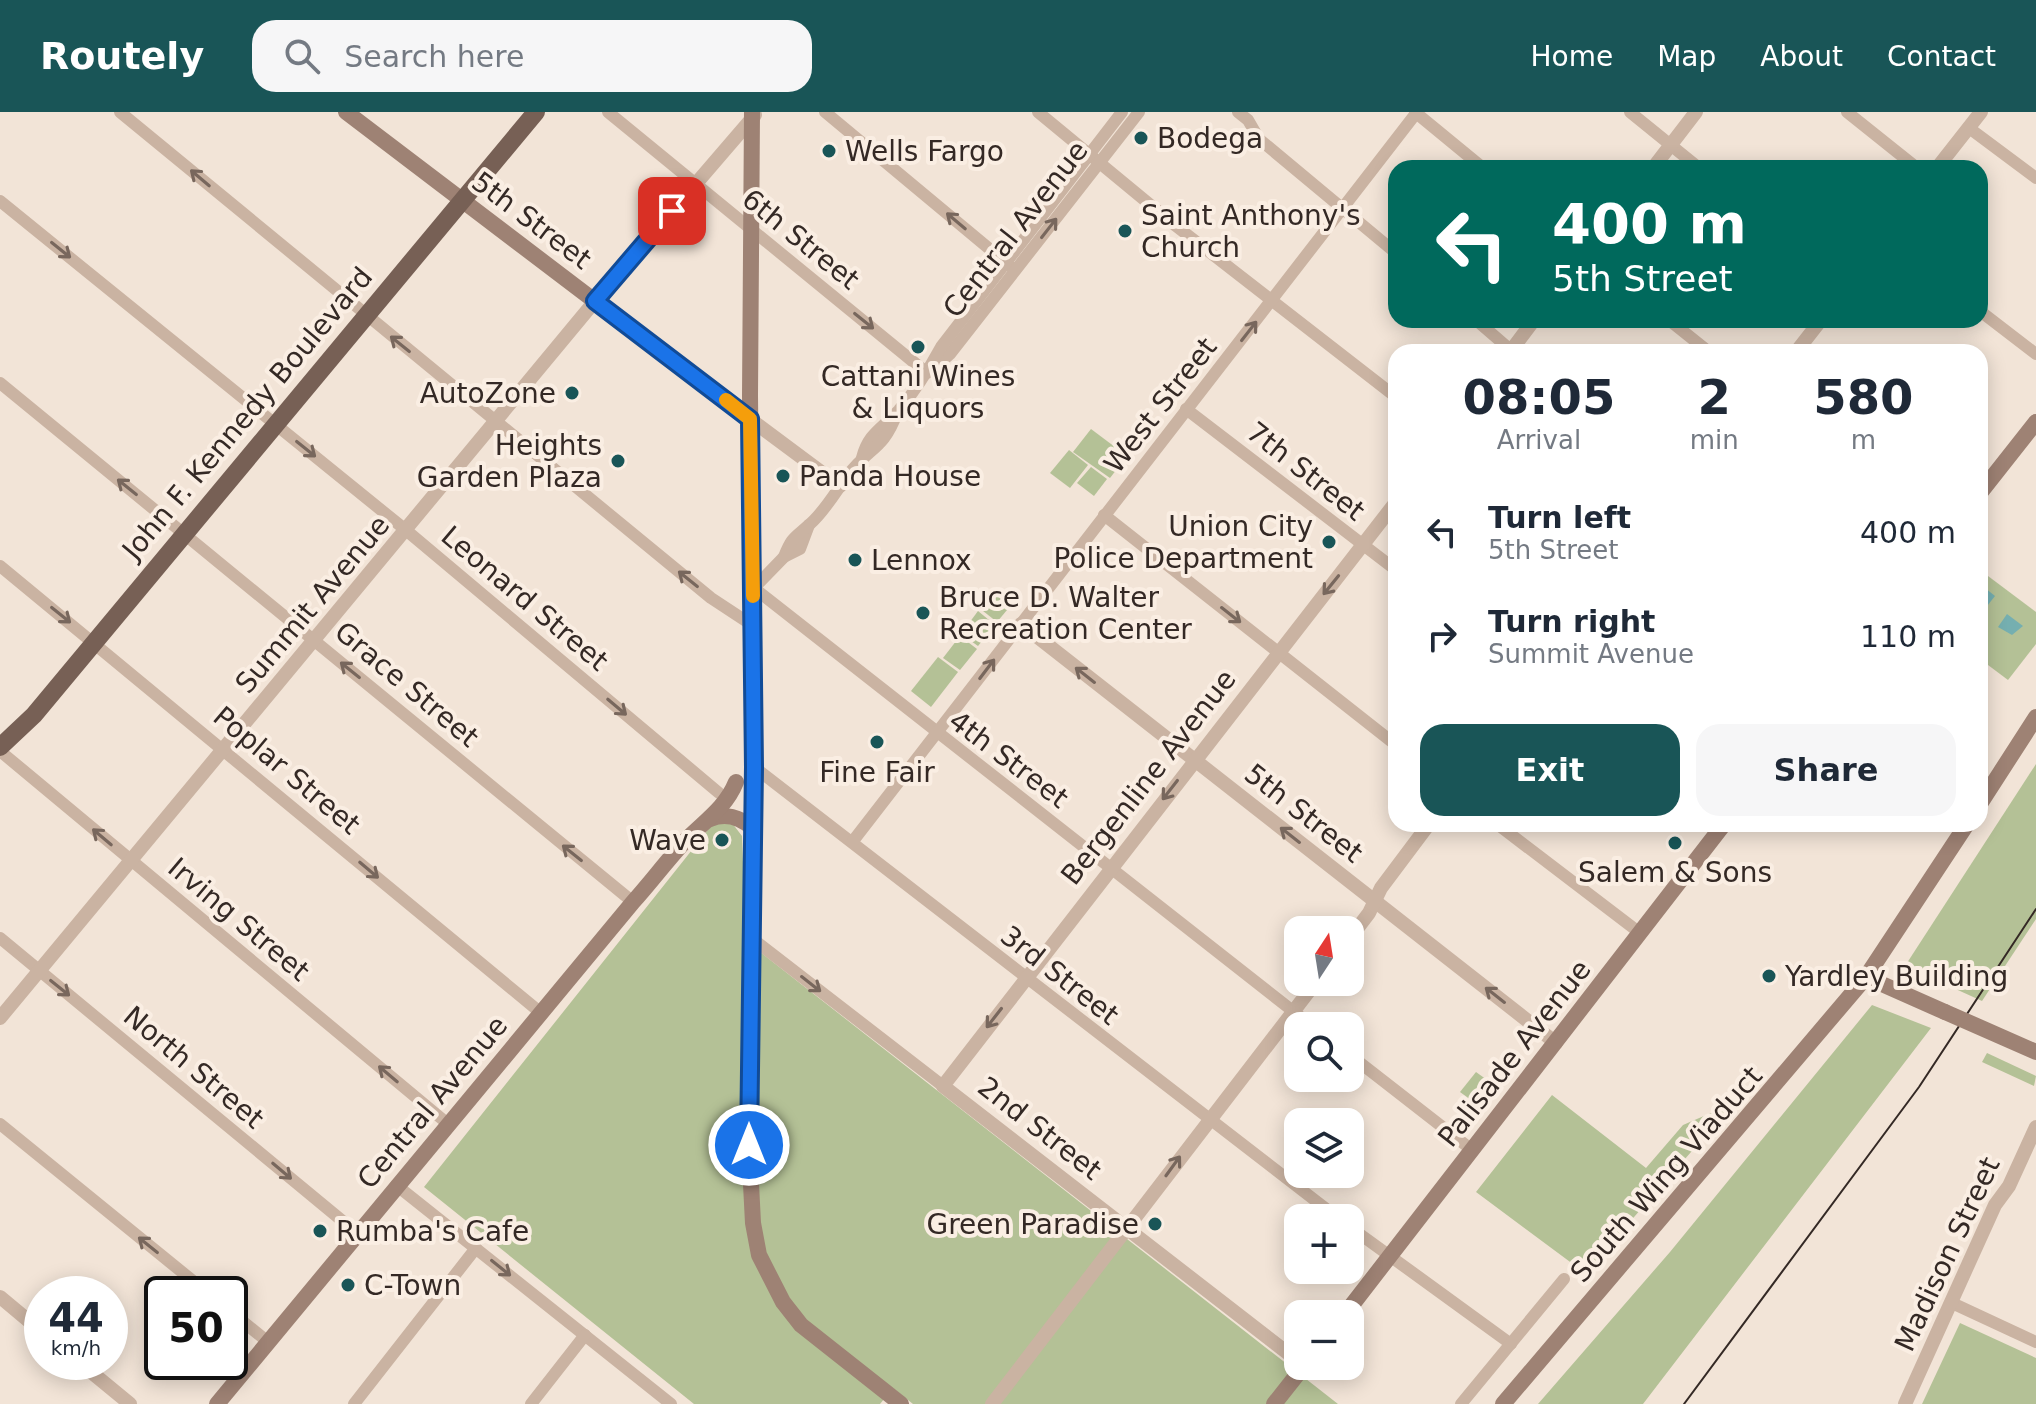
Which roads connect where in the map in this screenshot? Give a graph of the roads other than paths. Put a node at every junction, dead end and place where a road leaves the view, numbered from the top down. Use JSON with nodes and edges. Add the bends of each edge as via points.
{"nodes":[{"id":1,"x":120,"y":112,"type":"edge"},
{"id":2,"x":346,"y":112,"type":"edge"},
{"id":3,"x":536,"y":112,"type":"edge"},
{"id":4,"x":608,"y":112,"type":"edge"},
{"id":5,"x":825,"y":112,"type":"edge"},
{"id":6,"x":1038,"y":112,"type":"edge"},
{"id":7,"x":1122,"y":112,"type":"edge"},
{"id":8,"x":1139,"y":112,"type":"edge"},
{"id":9,"x":1238,"y":112,"type":"edge"},
{"id":10,"x":1416,"y":112,"type":"edge"},
{"id":11,"x":1630,"y":112,"type":"edge"},
{"id":12,"x":1696,"y":112,"type":"edge"},
{"id":13,"x":1847,"y":112,"type":"edge"},
{"id":14,"x":1981,"y":112,"type":"edge"},
{"id":15,"x":754,"y":114,"type":"edge"},
{"id":16,"x":1969,"y":128,"type":"junction"},
{"id":17,"x":1671,"y":145,"type":"junction"},
{"id":18,"x":1089,"y":153,"type":"junction"},
{"id":19,"x":1473,"y":160,"type":"edge"},
{"id":20,"x":1659,"y":160,"type":"edge"},
{"id":21,"x":1689,"y":160,"type":"edge"},
{"id":22,"x":1907,"y":160,"type":"edge"},
{"id":23,"x":1943,"y":160,"type":"edge"},
{"id":24,"x":1100,"y":162,"type":"junction"},
{"id":25,"x":2036,"y":178,"type":"edge"},
{"id":26,"x":696,"y":184,"type":"junction"},
{"id":27,"x":461,"y":200,"type":"junction"},
{"id":28,"x":0,"y":201,"type":"edge"},
{"id":29,"x":1343,"y":208,"type":"junction"},
{"id":30,"x":753,"y":231,"type":"junction"},
{"id":31,"x":1388,"y":246,"type":"edge"},
{"id":32,"x":1011,"y":267,"type":"junction"},
{"id":33,"x":1272,"y":300,"type":"junction"},
{"id":34,"x":595,"y":301,"type":"junction"},
{"id":35,"x":364,"y":315,"type":"junction"},
{"id":36,"x":1988,"y":317,"type":"edge"},
{"id":37,"x":1485,"y":328,"type":"edge"},
{"id":38,"x":1679,"y":328,"type":"edge"},
{"id":39,"x":1503,"y":344,"type":"edge"},
{"id":40,"x":1699,"y":344,"type":"edge"},
{"id":41,"x":2036,"y":354,"type":"edge"},
{"id":42,"x":927,"y":373,"type":"junction"},
{"id":43,"x":0,"y":383,"type":"edge"},
{"id":44,"x":1388,"y":391,"type":"edge"},
{"id":45,"x":1186,"y":409,"type":"junction"},
{"id":46,"x":750,"y":419,"type":"junction"},
{"id":47,"x":496,"y":422,"type":"junction"},
{"id":48,"x":2036,"y":422,"type":"edge"},
{"id":49,"x":274,"y":423,"type":"junction"},
{"id":50,"x":1988,"y":481,"type":"edge"},
{"id":51,"x":840,"y":486,"type":"junction"},
{"id":52,"x":1388,"y":512,"type":"edge"},
{"id":53,"x":1104,"y":515,"type":"junction"},
{"id":54,"x":407,"y":531,"type":"junction"},
{"id":55,"x":183,"y":533,"type":"junction"},
{"id":56,"x":1363,"y":545,"type":"junction"},
{"id":57,"x":1388,"y":564,"type":"edge"},
{"id":58,"x":0,"y":566,"type":"edge"},
{"id":59,"x":754,"y":588,"type":"junction"},
{"id":60,"x":1021,"y":624,"type":"junction"},
{"id":61,"x":752,"y":625,"type":"junction"},
{"id":62,"x":316,"y":640,"type":"junction"},
{"id":63,"x":94,"y":642,"type":"junction"},
{"id":64,"x":1278,"y":652,"type":"junction"},
{"id":65,"x":2036,"y":717,"type":"edge"},
{"id":66,"x":937,"y":734,"type":"junction"},
{"id":67,"x":1388,"y":739,"type":"edge"},
{"id":68,"x":0,"y":749,"type":"edge"},
{"id":69,"x":226,"y":749,"type":"junction"},
{"id":70,"x":1194,"y":759,"type":"junction"},
{"id":71,"x":754,"y":767,"type":"junction"},
{"id":72,"x":736,"y":782,"type":"junction"},
{"id":73,"x":1988,"y":792,"type":"edge"},
{"id":74,"x":719,"y":793,"type":"junction"},
{"id":75,"x":710,"y":819,"type":"junction"},
{"id":76,"x":752,"y":828,"type":"junction"},
{"id":77,"x":1423,"y":832,"type":"edge"},
{"id":78,"x":1507,"y":832,"type":"edge"},
{"id":79,"x":1717,"y":832,"type":"edge"},
{"id":80,"x":1962,"y":832,"type":"edge"},
{"id":81,"x":690,"y":836,"type":"junction"},
{"id":82,"x":853,"y":841,"type":"junction"},
{"id":83,"x":133,"y":862,"type":"junction"},
{"id":84,"x":1111,"y":866,"type":"junction"},
{"id":85,"x":633,"y":902,"type":"junction"},
{"id":86,"x":1375,"y":902,"type":"junction"},
{"id":87,"x":1364,"y":918,"type":"edge"},
{"id":88,"x":1640,"y":933,"type":"junction"},
{"id":89,"x":749,"y":936,"type":"junction"},
{"id":90,"x":0,"y":938,"type":"edge"},
{"id":91,"x":40,"y":972,"type":"junction"},
{"id":92,"x":1866,"y":977,"type":"junction"},
{"id":93,"x":1024,"y":978,"type":"junction"},
{"id":94,"x":1305,"y":996,"type":"edge"},
{"id":95,"x":1293,"y":1011,"type":"junction"},
{"id":96,"x":541,"y":1013,"type":"junction"},
{"id":97,"x":0,"y":1018,"type":"edge"},
{"id":98,"x":1556,"y":1043,"type":"junction"},
{"id":99,"x":2036,"y":1052,"type":"edge"},
{"id":100,"x":1364,"y":1066,"type":"edge"},
{"id":101,"x":943,"y":1086,"type":"junction"},
{"id":102,"x":1208,"y":1120,"type":"junction"},
{"id":103,"x":0,"y":1124,"type":"edge"},
{"id":104,"x":448,"y":1124,"type":"junction"},
{"id":105,"x":2036,"y":1127,"type":"edge"},
{"id":106,"x":1472,"y":1150,"type":"junction"},
{"id":107,"x":396,"y":1185,"type":"junction"},
{"id":108,"x":1319,"y":1204,"type":"edge"},
{"id":109,"x":1127,"y":1229,"type":"junction"},
{"id":110,"x":357,"y":1233,"type":"junction"},
{"id":111,"x":1364,"y":1236,"type":"edge"},
{"id":112,"x":476,"y":1248,"type":"junction"},
{"id":113,"x":1391,"y":1254,"type":"junction"},
{"id":114,"x":187,"y":1276,"type":"edge"},
{"id":115,"x":1564,"y":1279,"type":"dead end"},
{"id":116,"x":0,"y":1297,"type":"edge"},
{"id":117,"x":1356,"y":1300,"type":"edge"},
{"id":118,"x":1952,"y":1303,"type":"junction"},
{"id":119,"x":24,"y":1317,"type":"edge"},
{"id":120,"x":248,"y":1326,"type":"edge"},
{"id":121,"x":585,"y":1335,"type":"junction"},
{"id":122,"x":268,"y":1342,"type":"junction"},
{"id":123,"x":2036,"y":1342,"type":"edge"},
{"id":124,"x":1511,"y":1344,"type":"junction"},
{"id":125,"x":1284,"y":1350,"type":"edge"},
{"id":126,"x":101,"y":1380,"type":"edge"},
{"id":127,"x":1293,"y":1380,"type":"edge"},
{"id":128,"x":130,"y":1404,"type":"edge"},
{"id":129,"x":217,"y":1404,"type":"edge"},
{"id":130,"x":354,"y":1404,"type":"edge"},
{"id":131,"x":531,"y":1404,"type":"edge"},
{"id":132,"x":671,"y":1404,"type":"edge"},
{"id":133,"x":901,"y":1404,"type":"edge"},
{"id":134,"x":992,"y":1404,"type":"edge"},
{"id":135,"x":1274,"y":1404,"type":"edge"},
{"id":136,"x":1461,"y":1404,"type":"edge"},
{"id":137,"x":1503,"y":1404,"type":"edge"},
{"id":138,"x":1905,"y":1404,"type":"edge"}],
"edges":[{"from":35,"to":1,"type":"street","one_way":true},
{"from":2,"to":27,"type":"main road","name":"5th Street"},
{"from":3,"to":27,"type":"main road","name":"John F. Kennedy Boulevard"},
{"from":4,"to":26,"type":"street","name":"6th Street"},
{"from":32,"to":5,"type":"street","one_way":true},
{"from":6,"to":18,"type":"street"},
{"from":7,"to":18,"type":"street","name":"Central Avenue"},
{"from":8,"to":24,"type":"street","name":"Central Avenue"},
{"from":9,"to":29,"type":"street","via":[[1259,139]]},
{"from":10,"to":19,"type":"street"},
{"from":10,"to":29,"type":"street","name":"West Street"},
{"from":11,"to":17,"type":"street"},
{"from":12,"to":17,"type":"street"},
{"from":13,"to":22,"type":"street"},
{"from":14,"to":16,"type":"street"},
{"from":15,"to":26,"type":"street","name":"Summit Avenue"},
{"from":15,"to":30,"type":"main road"},
{"from":16,"to":23,"type":"street"},
{"from":16,"to":25,"type":"street"},
{"from":17,"to":20,"type":"street"},
{"from":17,"to":21,"type":"street"},
{"from":18,"to":24,"type":"street"},
{"from":18,"to":32,"type":"street","name":"Central Avenue"},
{"from":32,"to":24,"type":"street","name":"Central Avenue","one_way":true},
{"from":24,"to":33,"type":"street"},
{"from":26,"to":30,"type":"street","name":"6th Street"},
{"from":26,"to":34,"type":"street","name":"Summit Avenue"},
{"from":27,"to":34,"type":"main road","name":"5th Street"},
{"from":27,"to":35,"type":"main road","name":"John F. Kennedy Boulevard"},
{"from":28,"to":49,"type":"street","name":"Leonard Street","one_way":true},
{"from":29,"to":31,"type":"street"},
{"from":29,"to":33,"type":"street","name":"West Street"},
{"from":30,"to":42,"type":"street","name":"6th Street","one_way":true},
{"from":30,"to":46,"type":"main road"},
{"from":32,"to":42,"type":"street","name":"Central Avenue","via":[[950,354]]},
{"from":33,"to":44,"type":"street"},
{"from":45,"to":33,"type":"street","name":"West Street","one_way":true},
{"from":34,"to":46,"type":"main road","name":"5th Street"},
{"from":34,"to":47,"type":"street","name":"Summit Avenue"},
{"from":47,"to":35,"type":"street","one_way":true},
{"from":35,"to":49,"type":"main road","name":"John F. Kennedy Boulevard"},
{"from":36,"to":41,"type":"street"},
{"from":37,"to":39,"type":"street"},
{"from":38,"to":40,"type":"street"},
{"from":42,"to":51,"type":"street","name":"Central Avenue","via":[[876,451],[862,458]]},
{"from":55,"to":43,"type":"street","name":"Grace Street","one_way":true},
{"from":45,"to":53,"type":"street","name":"West Street"},
{"from":45,"to":56,"type":"street","name":"7th Street"},
{"from":46,"to":51,"type":"street","name":"5th Street"},
{"from":46,"to":59,"type":"main road"},
{"from":47,"to":54,"type":"street","name":"Summit Avenue"},
{"from":61,"to":47,"type":"street","one_way":true,"via":[[711,598]]},
{"from":48,"to":50,"type":"main road"},
{"from":49,"to":54,"type":"street","name":"Leonard Street","one_way":true},
{"from":49,"to":55,"type":"main road","name":"John F. Kennedy Boulevard"},
{"from":51,"to":59,"type":"street","name":"Central Avenue","via":[[809,525],[800,549],[784,557]]},
{"from":52,"to":56,"type":"street","name":"Bergenline Avenue"},
{"from":53,"to":60,"type":"street","name":"West Street"},
{"from":53,"to":64,"type":"street","one_way":true},
{"from":54,"to":62,"type":"street","name":"Summit Avenue"},
{"from":54,"to":74,"type":"street","name":"Leonard Street","one_way":true},
{"from":55,"to":62,"type":"street","name":"Grace Street"},
{"from":55,"to":63,"type":"main road","name":"John F. Kennedy Boulevard"},
{"from":56,"to":57,"type":"street","name":"7th Street"},
{"from":56,"to":64,"type":"street","name":"Bergenline Avenue","one_way":true},
{"from":58,"to":63,"type":"street","name":"Poplar Street","one_way":true},
{"from":59,"to":61,"type":"main road"},
{"from":59,"to":66,"type":"street","name":"4th Street"},
{"from":66,"to":60,"type":"street","name":"West Street","one_way":true},
{"from":70,"to":60,"type":"street","name":"5th Street","one_way":true},
{"from":61,"to":71,"type":"main road"},
{"from":62,"to":69,"type":"street","name":"Summit Avenue"},
{"from":85,"to":62,"type":"street","name":"Grace Street","one_way":true},
{"from":63,"to":68,"type":"main road","name":"John F. Kennedy Boulevard"},
{"from":63,"to":69,"type":"street","name":"Poplar Street"},
{"from":64,"to":67,"type":"street"},
{"from":64,"to":70,"type":"street","name":"Bergenline Avenue"},
{"from":65,"to":73,"type":"main road"},
{"from":66,"to":82,"type":"street","name":"West Street"},
{"from":66,"to":84,"type":"street","name":"4th Street"},
{"from":83,"to":68,"type":"street","name":"Irving Street","one_way":true},
{"from":69,"to":83,"type":"street","name":"Summit Avenue"},
{"from":69,"to":96,"type":"street","name":"Poplar Street","one_way":true},
{"from":70,"to":84,"type":"street","name":"Bergenline Avenue","one_way":true},
{"from":86,"to":70,"type":"street","name":"5th Street","one_way":true},
{"from":71,"to":72,"type":"main road","name":"Central Avenue"},
{"from":71,"to":76,"type":"main road"},
{"from":71,"to":82,"type":"street","name":"3rd Street"},
{"from":72,"to":74,"type":"main road","name":"Central Avenue"},
{"from":72,"to":75,"type":"main road","name":"Central Avenue"},
{"from":74,"to":81,"type":"main road","name":"Central Avenue","via":[[691,827]]},
{"from":75,"to":76,"type":"main road","via":[[740,819]]},
{"from":75,"to":81,"type":"main road","name":"Central Avenue"},
{"from":76,"to":89,"type":"main road"},
{"from":77,"to":86,"type":"street"},
{"from":78,"to":88,"type":"street"},
{"from":79,"to":88,"type":"main road","name":"Palisade Avenue"},
{"from":80,"to":92,"type":"main road","name":"South Wing Viaduct"},
{"from":81,"to":85,"type":"main road","name":"Central Avenue"},
{"from":82,"to":93,"type":"street","name":"3rd Street"},
{"from":83,"to":91,"type":"street","name":"Summit Avenue"},
{"from":104,"to":83,"type":"street","name":"Irving Street","one_way":true},
{"from":84,"to":93,"type":"street","name":"Bergenline Avenue"},
{"from":84,"to":95,"type":"street","name":"4th Street"},
{"from":85,"to":96,"type":"main road","name":"Central Avenue"},
{"from":86,"to":87,"type":"street"},
{"from":98,"to":86,"type":"street","name":"5th Street","one_way":true},
{"from":88,"to":98,"type":"main road","name":"Palisade Avenue"},
{"from":89,"to":101,"type":"street","name":"2nd Street","one_way":true},
{"from":89,"to":133,"type":"main road","via":[[750,1185],[759,1255],[801,1325]]},
{"from":90,"to":91,"type":"street","name":"North Street"},
{"from":91,"to":97,"type":"street","name":"Summit Avenue"},
{"from":91,"to":110,"type":"street","name":"North Street","one_way":true},
{"from":92,"to":99,"type":"main road","bridge":true},
{"from":92,"to":137,"type":"main road","name":"South Wing Viaduct"},
{"from":93,"to":101,"type":"street","name":"Bergenline Avenue","one_way":true},
{"from":93,"to":102,"type":"street","name":"3rd Street"},
{"from":94,"to":95,"type":"street"},
{"from":95,"to":102,"type":"street"},
{"from":96,"to":104,"type":"main road","name":"Central Avenue"},
{"from":98,"to":106,"type":"main road","name":"Palisade Avenue"},
{"from":100,"to":106,"type":"street"},
{"from":101,"to":109,"type":"street","name":"2nd Street"},
{"from":102,"to":108,"type":"street","name":"3rd Street"},
{"from":109,"to":102,"type":"street","one_way":true},
{"from":114,"to":103,"type":"street","one_way":true},
{"from":104,"to":107,"type":"main road","name":"Central Avenue"},
{"from":105,"to":118,"type":"street","name":"Madison Street"},
{"from":106,"to":113,"type":"main road","name":"Palisade Avenue"},
{"from":107,"to":110,"type":"main road","name":"Central Avenue"},
{"from":107,"to":112,"type":"street"},
{"from":109,"to":125,"type":"street","name":"2nd Street"},
{"from":109,"to":134,"type":"street"},
{"from":110,"to":122,"type":"main road","name":"Central Avenue"},
{"from":111,"to":113,"type":"street"},
{"from":112,"to":121,"type":"street","one_way":true},
{"from":112,"to":130,"type":"street"},
{"from":113,"to":117,"type":"main road","name":"Palisade Avenue"},
{"from":113,"to":124,"type":"street"},
{"from":115,"to":124,"type":"street"},
{"from":116,"to":119,"type":"street"},
{"from":118,"to":123,"type":"street"},
{"from":118,"to":138,"type":"street","name":"Madison Street"},
{"from":120,"to":122,"type":"street"},
{"from":121,"to":131,"type":"street"},
{"from":121,"to":132,"type":"street"},
{"from":122,"to":129,"type":"main road","name":"Central Avenue"},
{"from":124,"to":136,"type":"street"},
{"from":126,"to":128,"type":"street"},
{"from":127,"to":135,"type":"main road"}]}
